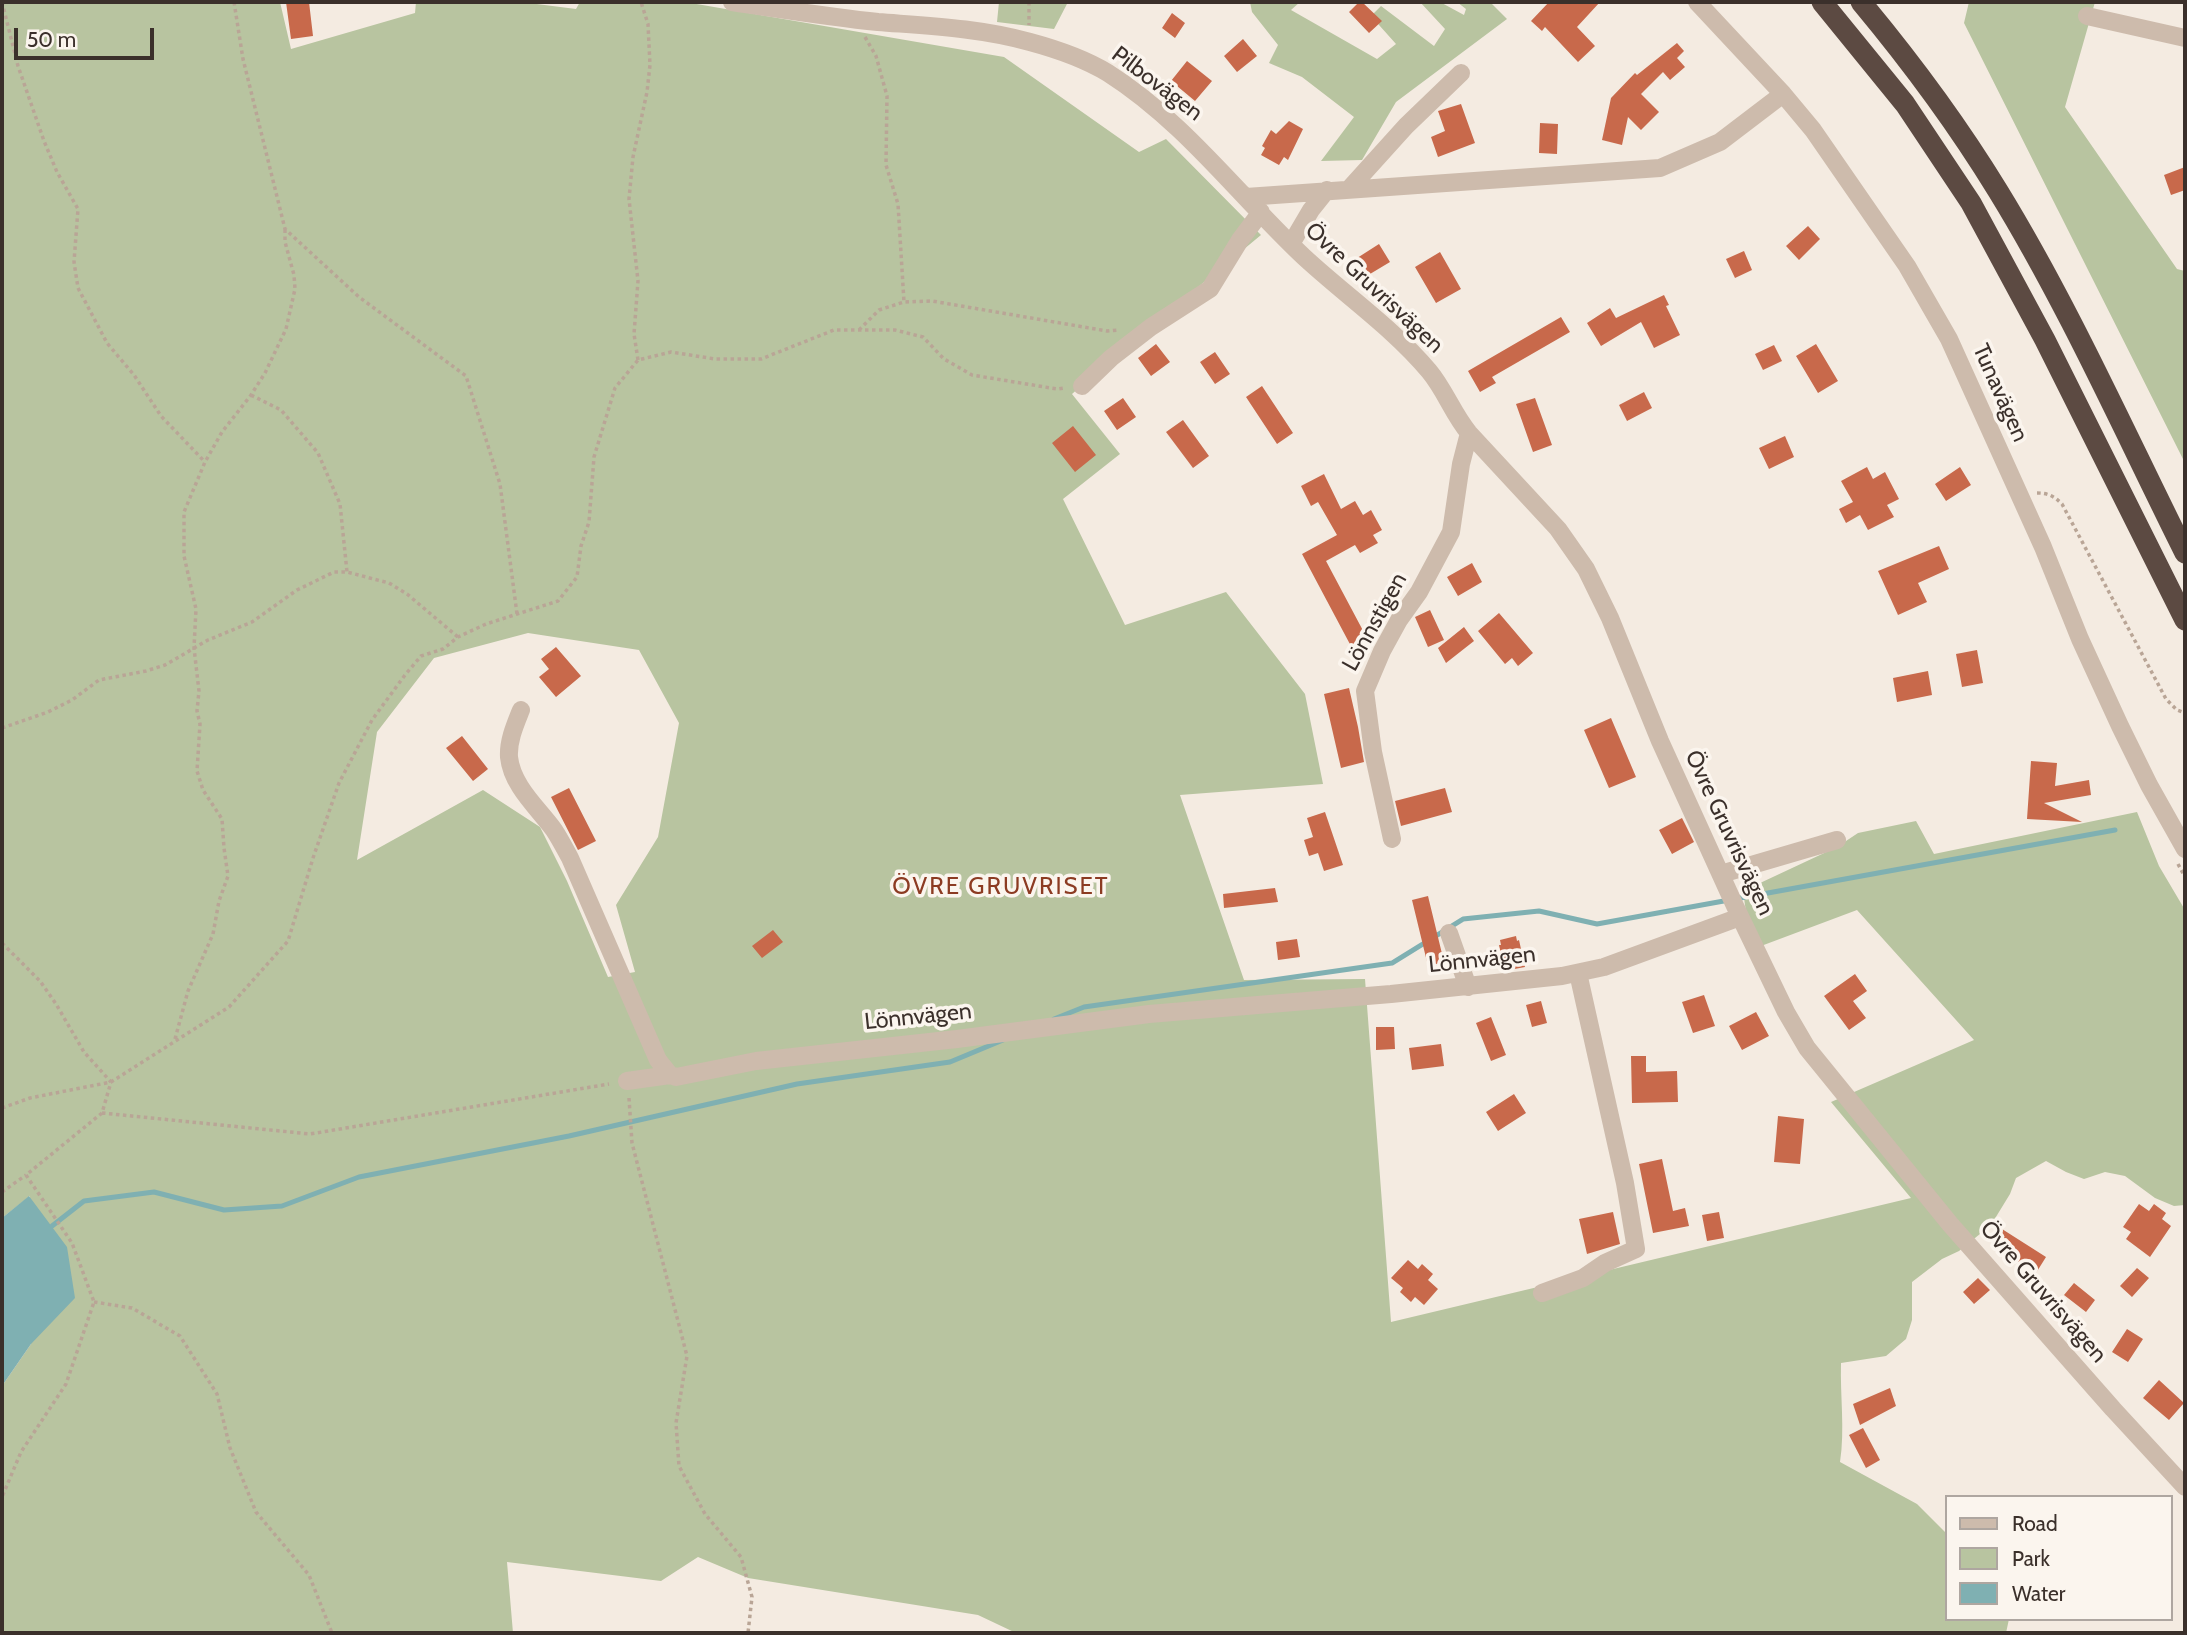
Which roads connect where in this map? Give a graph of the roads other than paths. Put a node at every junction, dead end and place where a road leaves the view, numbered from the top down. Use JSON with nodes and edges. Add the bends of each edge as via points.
{"nodes":[{"id":1,"x":732,"y":2,"type":"edge"},
{"id":2,"x":1697,"y":2,"type":"edge"},
{"id":3,"x":1822,"y":2,"type":"edge"},
{"id":4,"x":1861,"y":2,"type":"edge"},
{"id":5,"x":808,"y":8,"type":"edge"},
{"id":6,"x":2087,"y":16,"type":"dead end"},
{"id":7,"x":2185,"y":38,"type":"edge"},
{"id":8,"x":1461,"y":73,"type":"dead end"},
{"id":9,"x":1783,"y":94,"type":"junction"},
{"id":10,"x":1350,"y":188,"type":"junction"},
{"id":11,"x":1327,"y":190,"type":"junction"},
{"id":12,"x":1246,"y":197,"type":"junction"},
{"id":13,"x":1261,"y":212,"type":"junction"},
{"id":14,"x":1291,"y":244,"type":"junction"},
{"id":15,"x":1082,"y":386,"type":"dead end"},
{"id":16,"x":1469,"y":433,"type":"junction"},
{"id":17,"x":2185,"y":553,"type":"edge"},
{"id":18,"x":2185,"y":620,"type":"edge"},
{"id":19,"x":521,"y":710,"type":"dead end"},
{"id":20,"x":1392,"y":839,"type":"dead end"},
{"id":21,"x":1837,"y":840,"type":"dead end"},
{"id":22,"x":2178,"y":851,"type":"edge"},
{"id":23,"x":1721,"y":874,"type":"junction"},
{"id":24,"x":1735,"y":905,"type":"junction"},
{"id":25,"x":1449,"y":933,"type":"dead end"},
{"id":26,"x":1578,"y":973,"type":"junction"},
{"id":27,"x":1468,"y":986,"type":"junction"},
{"id":28,"x":670,"y":1075,"type":"junction"},
{"id":29,"x":628,"y":1081,"type":"road end"},
{"id":30,"x":1542,"y":1293,"type":"dead end"},
{"id":31,"x":2185,"y":1487,"type":"edge"}],
"edges":[{"from":1,"to":5,"type":"street","name":"Pilbovägen"},
{"from":2,"to":9,"type":"street","name":"Tunavägen"},
{"from":3,"to":18,"type":"highway","via":[[1905,104],[1976,213]]},
{"from":4,"to":17,"type":"highway","via":[[1931,90],[1998,191]]},
{"from":5,"to":12,"type":"street","name":"Pilbovägen","via":[[855,19],[962,29],[1028,41],[1076,58],[1106,72],[1153,107]]},
{"from":6,"to":7,"type":"street"},
{"from":8,"to":10,"type":"street"},
{"from":9,"to":10,"type":"street","via":[[1720,142],[1660,168]]},
{"from":9,"to":22,"type":"street","name":"Tunavägen","via":[[1907,266],[1949,339]]},
{"from":10,"to":11,"type":"street"},
{"from":11,"to":12,"type":"street"},
{"from":11,"to":14,"type":"street"},
{"from":12,"to":13,"type":"street","name":"Övre Gruvrisvägen"},
{"from":13,"to":14,"type":"street","name":"Övre Gruvrisvägen"},
{"from":13,"to":15,"type":"street","via":[[1210,289],[1151,327]]},
{"from":14,"to":16,"type":"street","name":"Övre Gruvrisvägen","via":[[1415,356]]},
{"from":16,"to":20,"type":"street","name":"Lönnstigen","via":[[1451,532],[1382,651],[1365,691]]},
{"from":16,"to":23,"type":"street","name":"Övre Gruvrisvägen","via":[[1558,528],[1586,569]]},
{"from":19,"to":28,"type":"street","via":[[510,745],[512,772],[570,858],[658,1060]]},
{"from":21,"to":23,"type":"street"},
{"from":23,"to":24,"type":"street","name":"Övre Gruvrisvägen"},
{"from":24,"to":26,"type":"street","name":"Lönnvägen","via":[[1604,967]]},
{"from":24,"to":31,"type":"street","name":"Övre Gruvrisvägen","via":[[1786,1013],[1816,1060],[1942,1214]]},
{"from":25,"to":27,"type":"street"},
{"from":26,"to":27,"type":"street","name":"Lönnvägen"},
{"from":26,"to":30,"type":"street","via":[[1636,1249],[1583,1278]]},
{"from":27,"to":28,"type":"street","name":"Lönnvägen","via":[[1149,1014]]},
{"from":28,"to":29,"type":"street","name":"Lönnvägen"}]}
